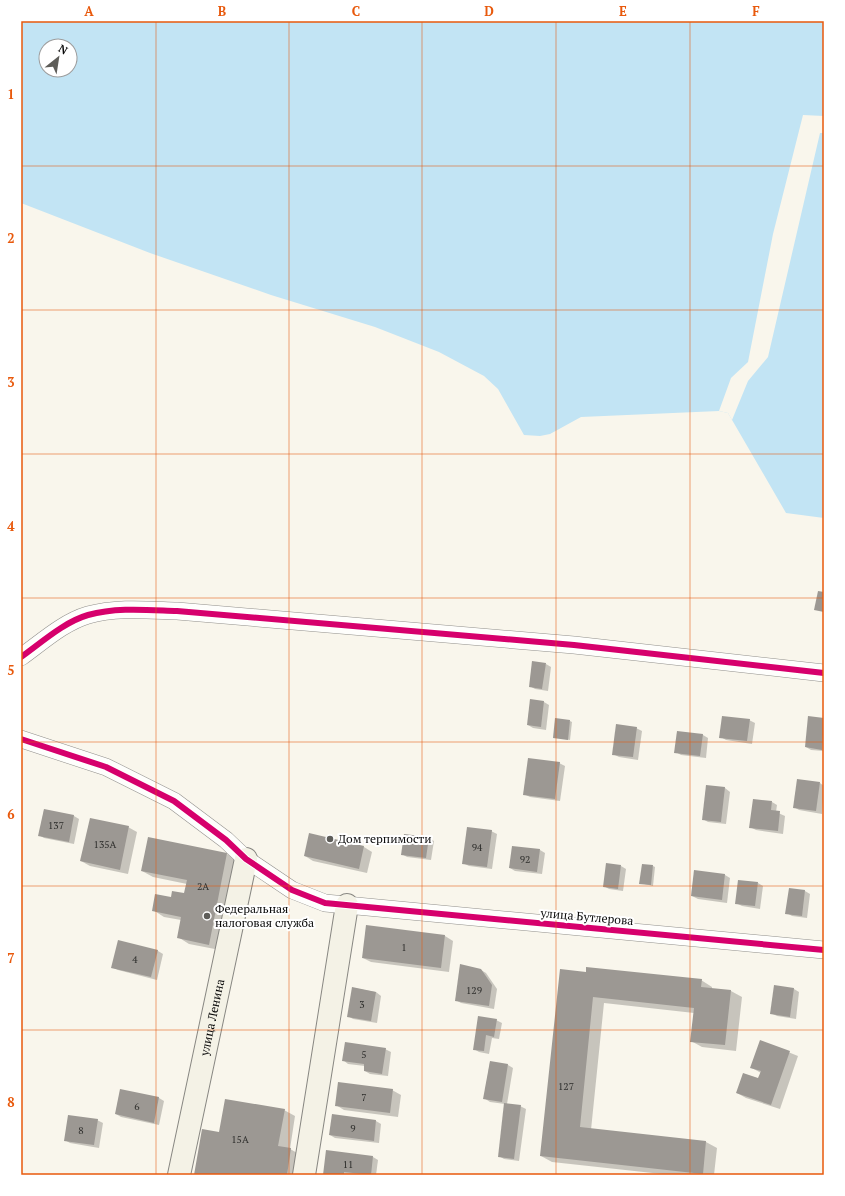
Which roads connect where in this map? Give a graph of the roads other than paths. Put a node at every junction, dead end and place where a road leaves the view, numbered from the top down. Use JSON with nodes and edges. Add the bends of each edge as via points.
{"nodes":[{"id":1,"x":21,"y":657,"type":"edge"},
{"id":2,"x":824,"y":673,"type":"edge"},
{"id":3,"x":21,"y":740,"type":"edge"},
{"id":4,"x":246,"y":859,"type":"junction"},
{"id":5,"x":347,"y":905,"type":"junction"},
{"id":6,"x":824,"y":950,"type":"edge"},
{"id":7,"x":179,"y":1175,"type":"edge"},
{"id":8,"x":304,"y":1175,"type":"edge"}],
"edges":[{"from":1,"to":2,"type":"street","via":[[69,624],[88,615],[119,609],[190,612],[574,645]]},
{"from":3,"to":4,"type":"street","name":"улица Бутлерова","via":[[86,760],[174,801]]},
{"from":4,"to":5,"type":"street","name":"улица Бутлерова","via":[[292,890],[325,903]]},
{"from":4,"to":7,"type":"street","name":"улица Ленина"},
{"from":5,"to":6,"type":"street","name":"улица Бутлерова"},
{"from":5,"to":8,"type":"street"}]}
